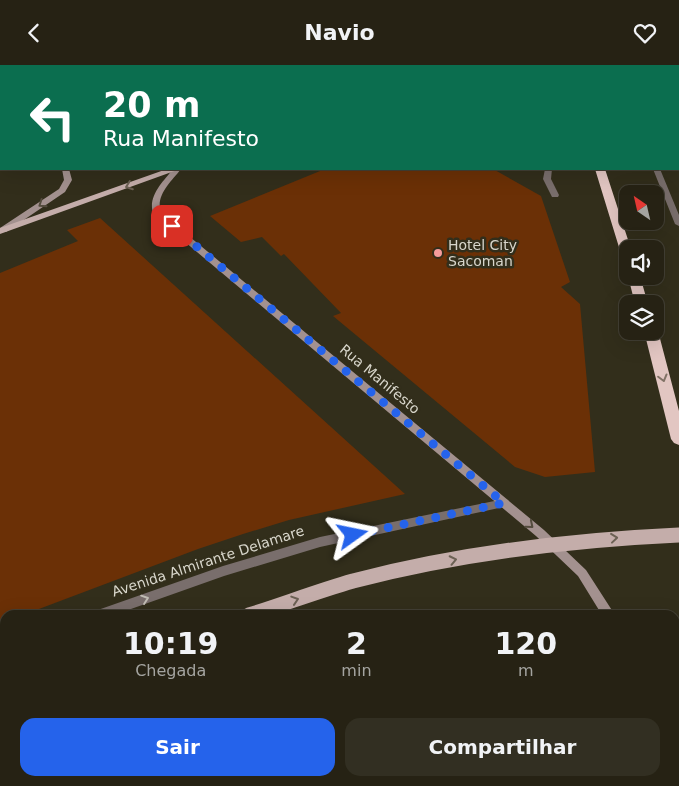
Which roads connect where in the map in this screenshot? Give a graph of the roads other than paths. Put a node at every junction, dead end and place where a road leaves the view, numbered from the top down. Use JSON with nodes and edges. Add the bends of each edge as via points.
{"nodes":[{"id":1,"x":66,"y":170,"type":"edge"},
{"id":2,"x":173,"y":170,"type":"edge"},
{"id":3,"x":175,"y":170,"type":"edge"},
{"id":4,"x":548,"y":170,"type":"edge"},
{"id":5,"x":600,"y":170,"type":"edge"},
{"id":6,"x":656,"y":170,"type":"edge"},
{"id":7,"x":555,"y":195,"type":"dead end"},
{"id":8,"x":679,"y":224,"type":"edge"},
{"id":9,"x":2,"y":230,"type":"edge"},
{"id":10,"x":623,"y":240,"type":"edge"},
{"id":11,"x":653,"y":340,"type":"edge"},
{"id":12,"x":679,"y":439,"type":"edge"},
{"id":13,"x":504,"y":503,"type":"junction"},
{"id":14,"x":679,"y":535,"type":"edge"},
{"id":15,"x":113,"y":610,"type":"edge"},
{"id":16,"x":265,"y":610,"type":"edge"},
{"id":17,"x":606,"y":610,"type":"edge"}],
"edges":[{"from":1,"to":9,"type":"main road","one_way":true,"via":[[68,180],[62,190]]},
{"from":2,"to":9,"type":"main road","one_way":true},
{"from":3,"to":13,"type":"main road","name":"Rua Manifesto","via":[[155,199],[157,214]]},
{"from":4,"to":7,"type":"street","via":[[547,179]]},
{"from":5,"to":10,"type":"highway"},
{"from":6,"to":8,"type":"street"},
{"from":11,"to":12,"type":"highway","one_way":true},
{"from":15,"to":13,"type":"street","name":"Avenida Almirante Delamare","one_way":true,"via":[[222,571],[320,541]]},
{"from":13,"to":17,"type":"main road","name":"Rua Manifesto","one_way":true,"via":[[582,573]]},
{"from":16,"to":14,"type":"main road","one_way":true,"bridge":true,"via":[[353,582],[460,558],[618,537]]}]}
